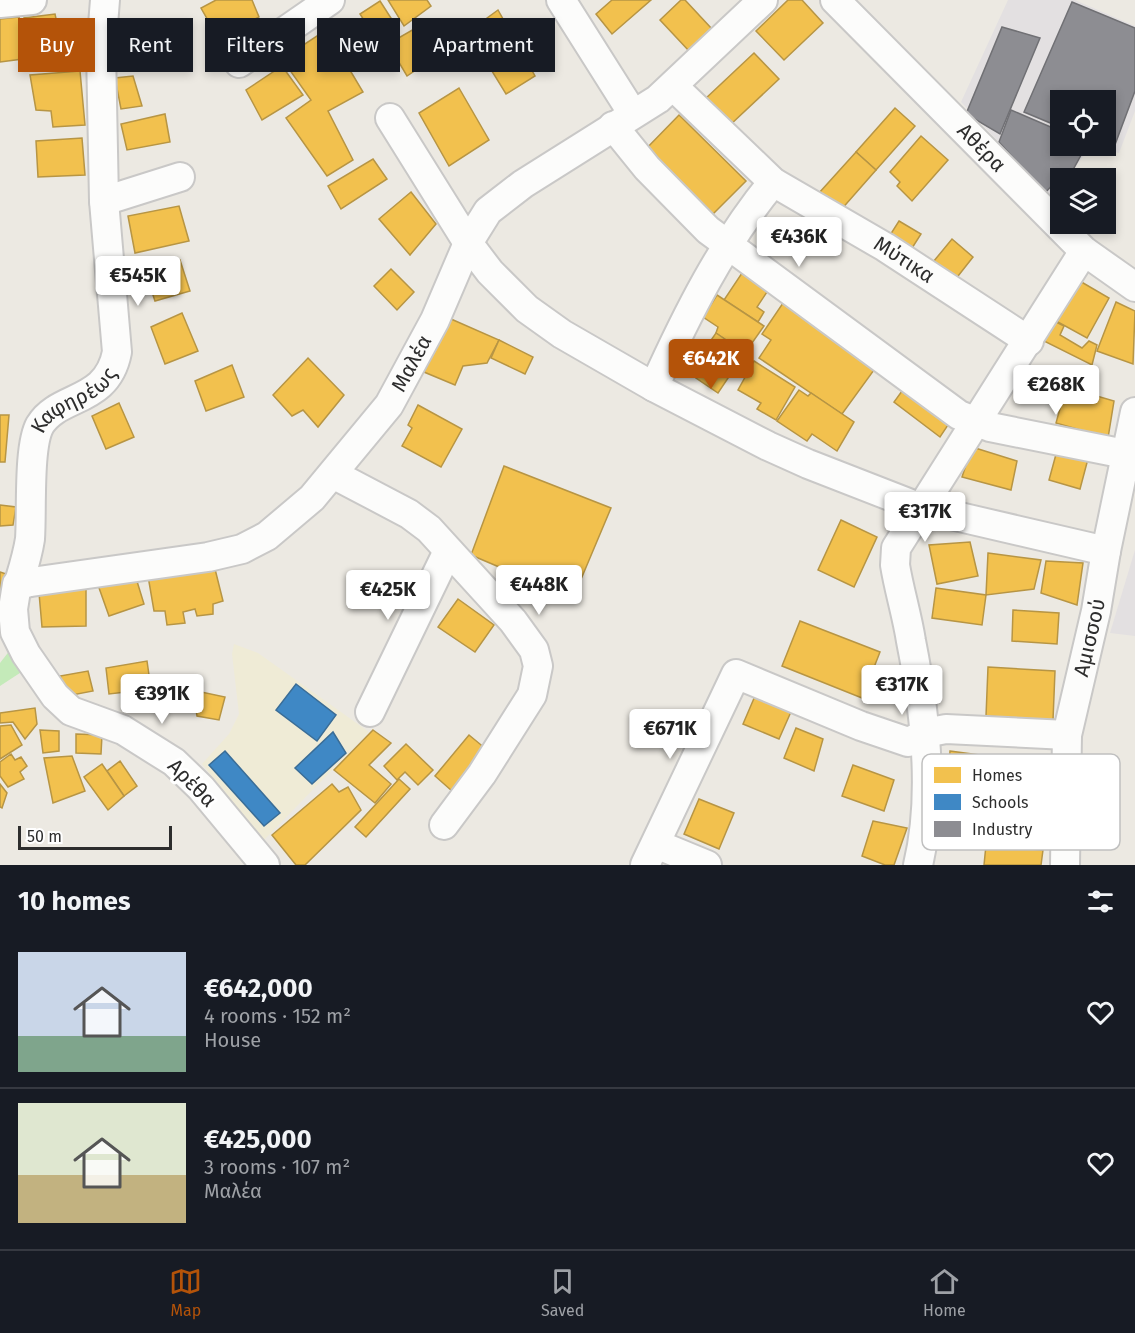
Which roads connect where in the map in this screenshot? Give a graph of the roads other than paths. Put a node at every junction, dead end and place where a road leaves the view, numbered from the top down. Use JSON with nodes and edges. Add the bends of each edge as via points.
{"nodes":[{"id":1,"x":32,"y":0,"type":"edge"},
{"id":2,"x":105,"y":0,"type":"edge"},
{"id":3,"x":561,"y":0,"type":"edge"},
{"id":4,"x":763,"y":0,"type":"edge"},
{"id":5,"x":835,"y":0,"type":"edge"},
{"id":6,"x":326,"y":1,"type":"edge"},
{"id":7,"x":0,"y":3,"type":"edge"},
{"id":8,"x":302,"y":18,"type":"edge"},
{"id":9,"x":673,"y":86,"type":"junction"},
{"id":10,"x":390,"y":118,"type":"dead end"},
{"id":11,"x":623,"y":120,"type":"junction"},
{"id":12,"x":180,"y":177,"type":"dead end"},
{"id":13,"x":773,"y":182,"type":"junction"},
{"id":14,"x":104,"y":201,"type":"junction"},
{"id":15,"x":468,"y":243,"type":"junction"},
{"id":16,"x":727,"y":245,"type":"junction"},
{"id":17,"x":1084,"y":251,"type":"junction"},
{"id":18,"x":1135,"y":287,"type":"edge"},
{"id":19,"x":1029,"y":341,"type":"junction"},
{"id":20,"x":654,"y":387,"type":"junction"},
{"id":21,"x":1135,"y":412,"type":"edge"},
{"id":22,"x":976,"y":423,"type":"junction"},
{"id":23,"x":1125,"y":454,"type":"junction"},
{"id":24,"x":333,"y":474,"type":"junction"},
{"id":25,"x":921,"y":508,"type":"junction"},
{"id":26,"x":448,"y":551,"type":"junction"},
{"id":27,"x":1106,"y":551,"type":"junction"},
{"id":28,"x":26,"y":584,"type":"junction"},
{"id":29,"x":7,"y":629,"type":"edge"},
{"id":30,"x":370,"y":712,"type":"dead end"},
{"id":31,"x":923,"y":735,"type":"junction"},
{"id":32,"x":1067,"y":735,"type":"junction"},
{"id":33,"x":923,"y":754,"type":"edge"},
{"id":34,"x":1067,"y":754,"type":"edge"},
{"id":35,"x":444,"y":825,"type":"dead end"},
{"id":36,"x":922,"y":848,"type":"edge"},
{"id":37,"x":1065,"y":850,"type":"edge"},
{"id":38,"x":651,"y":855,"type":"edge"},
{"id":39,"x":265,"y":865,"type":"edge"},
{"id":40,"x":707,"y":865,"type":"edge"},
{"id":41,"x":918,"y":865,"type":"edge"},
{"id":42,"x":1065,"y":865,"type":"edge"}],
"edges":[{"from":1,"to":7,"type":"street"},
{"from":2,"to":14,"type":"street","name":"Καφηρέως","via":[[101,50]]},
{"from":3,"to":11,"type":"street"},
{"from":4,"to":9,"type":"street","name":"Μαλέα"},
{"from":5,"to":17,"type":"street","name":"Αθέρα"},
{"from":6,"to":8,"type":"street"},
{"from":9,"to":11,"type":"street","name":"Μαλέα"},
{"from":9,"to":13,"type":"street","name":"Μύτικα"},
{"from":10,"to":15,"type":"street"},
{"from":11,"to":15,"type":"street","name":"Μαλέα","via":[[496,203]]},
{"from":11,"to":16,"type":"street","via":[[667,190]]},
{"from":12,"to":14,"type":"street"},
{"from":13,"to":16,"type":"street"},
{"from":13,"to":19,"type":"street","name":"Μύτικα","via":[[885,247]]},
{"from":14,"to":28,"type":"street","name":"Καφηρέως","via":[[116,359],[100,384],[52,414],[38,429],[29,542],[20,579]]},
{"from":15,"to":20,"type":"street","via":[[527,309]]},
{"from":15,"to":24,"type":"street","name":"Μαλέα","via":[[408,374],[373,426]]},
{"from":16,"to":20,"type":"street"},
{"from":16,"to":22,"type":"street","via":[[951,409]]},
{"from":17,"to":18,"type":"street","name":"Αθέρα"},
{"from":17,"to":19,"type":"street"},
{"from":19,"to":22,"type":"street"},
{"from":20,"to":25,"type":"street","via":[[768,446]]},
{"from":21,"to":23,"type":"street","name":"Αμισσού"},
{"from":22,"to":23,"type":"street"},
{"from":22,"to":25,"type":"street"},
{"from":23,"to":27,"type":"street","name":"Αμισσού"},
{"from":24,"to":26,"type":"street","via":[[409,514]]},
{"from":24,"to":28,"type":"street","name":"Μαλέα","via":[[295,515],[242,549]]},
{"from":25,"to":27,"type":"street"},
{"from":25,"to":31,"type":"street","via":[[900,538],[895,559],[916,667]]},
{"from":26,"to":30,"type":"street"},
{"from":26,"to":35,"type":"street","via":[[526,637],[538,666],[532,695],[522,714]]},
{"from":27,"to":32,"type":"street","name":"Αμισσού"},
{"from":28,"to":29,"type":"street","via":[[17,584]]},
{"from":29,"to":39,"type":"street","name":"Αρέθα","via":[[68,709],[123,730],[174,762]]},
{"from":31,"to":32,"type":"street","via":[[946,729]]},
{"from":31,"to":33,"type":"street"},
{"from":31,"to":38,"type":"street","via":[[911,742],[903,741],[736,675]]},
{"from":32,"to":34,"type":"street","name":"Αμισσού"},
{"from":36,"to":41,"type":"street"},
{"from":37,"to":42,"type":"street","name":"Αμισσού"},
{"from":38,"to":40,"type":"street"}]}
